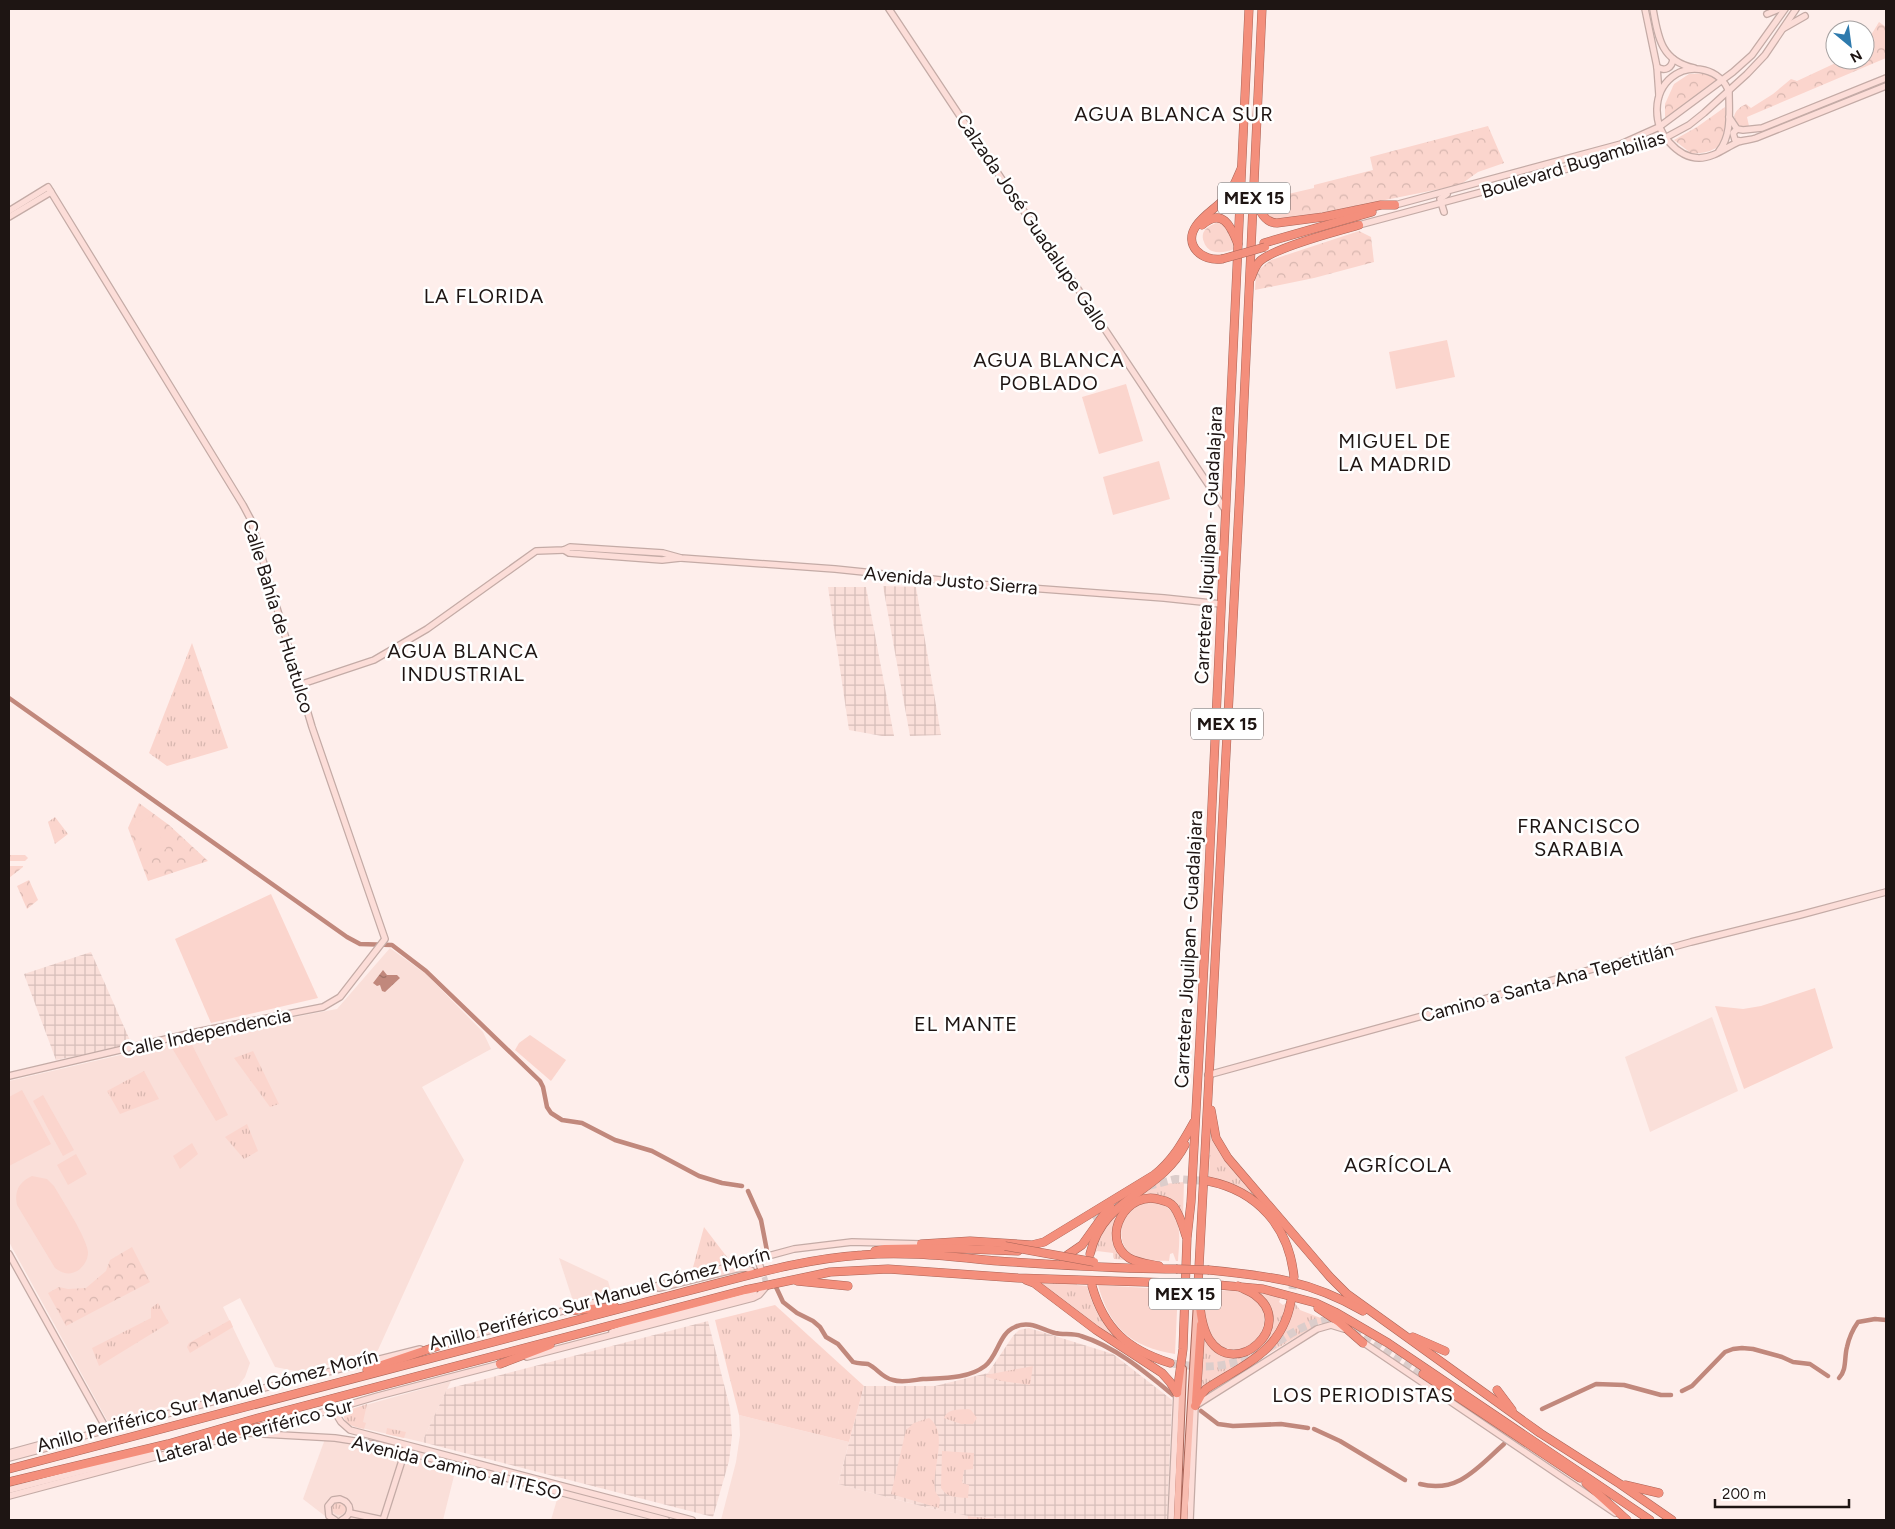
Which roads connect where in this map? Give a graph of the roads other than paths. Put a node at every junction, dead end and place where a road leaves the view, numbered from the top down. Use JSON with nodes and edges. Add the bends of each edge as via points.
{"nodes":[{"id":1,"x":889,"y":9,"type":"edge"},
{"id":2,"x":1249,"y":9,"type":"edge"},
{"id":3,"x":1262,"y":9,"type":"edge"},
{"id":4,"x":1645,"y":9,"type":"edge"},
{"id":5,"x":1653,"y":9,"type":"edge"},
{"id":6,"x":1779,"y":9,"type":"edge"},
{"id":7,"x":1785,"y":9,"type":"edge"},
{"id":8,"x":1796,"y":9,"type":"edge"},
{"id":9,"x":1767,"y":14,"type":"dead end"},
{"id":10,"x":1805,"y":16,"type":"dead end"},
{"id":11,"x":1783,"y":29,"type":"junction"},
{"id":12,"x":1673,"y":59,"type":"junction"},
{"id":13,"x":1657,"y":67,"type":"junction"},
{"id":14,"x":1701,"y":70,"type":"junction"},
{"id":15,"x":1886,"y":78,"type":"edge"},
{"id":16,"x":1722,"y":80,"type":"junction"},
{"id":17,"x":1886,"y":86,"type":"edge"},
{"id":18,"x":1729,"y":92,"type":"junction"},
{"id":19,"x":1659,"y":98,"type":"junction"},
{"id":20,"x":1800,"y":114,"type":"junction"},
{"id":21,"x":1729,"y":116,"type":"junction"},
{"id":22,"x":1803,"y":120,"type":"junction"},
{"id":23,"x":1659,"y":128,"type":"junction"},
{"id":24,"x":1737,"y":129,"type":"junction"},
{"id":25,"x":1665,"y":138,"type":"junction"},
{"id":26,"x":1740,"y":141,"type":"junction"},
{"id":27,"x":1719,"y":152,"type":"junction"},
{"id":28,"x":1243,"y":165,"type":"junction"},
{"id":29,"x":50,"y":189,"type":"junction"},
{"id":30,"x":1458,"y":189,"type":"junction"},
{"id":31,"x":1254,"y":196,"type":"junction"},
{"id":32,"x":1440,"y":203,"type":"junction"},
{"id":33,"x":1395,"y":205,"type":"junction"},
{"id":34,"x":1423,"y":208,"type":"junction"},
{"id":35,"x":9,"y":211,"type":"edge"},
{"id":36,"x":9,"y":217,"type":"edge"},
{"id":37,"x":1359,"y":225,"type":"junction"},
{"id":38,"x":1264,"y":245,"type":"junction"},
{"id":39,"x":1239,"y":249,"type":"junction"},
{"id":40,"x":1221,"y":257,"type":"junction"},
{"id":41,"x":1248,"y":284,"type":"junction"},
{"id":42,"x":1226,"y":511,"type":"junction"},
{"id":43,"x":1221,"y":604,"type":"junction"},
{"id":44,"x":299,"y":685,"type":"junction"},
{"id":45,"x":1886,"y":892,"type":"edge"},
{"id":46,"x":385,"y":940,"type":"joint"},
{"id":47,"x":1208,"y":1075,"type":"junction"},
{"id":48,"x":9,"y":1076,"type":"edge"},
{"id":49,"x":1209,"y":1091,"type":"junction"},
{"id":50,"x":1195,"y":1120,"type":"junction"},
{"id":51,"x":1208,"y":1181,"type":"tunnel mouth"},
{"id":52,"x":1116,"y":1199,"type":"junction"},
{"id":53,"x":1092,"y":1217,"type":"tunnel mouth"},
{"id":54,"x":1187,"y":1238,"type":"junction"},
{"id":55,"x":920,"y":1244,"type":"junction"},
{"id":56,"x":943,"y":1251,"type":"junction"},
{"id":57,"x":9,"y":1254,"type":"edge"},
{"id":58,"x":756,"y":1258,"type":"junction"},
{"id":59,"x":1092,"y":1258,"type":"junction"},
{"id":60,"x":761,"y":1269,"type":"tunnel mouth"},
{"id":61,"x":1148,"y":1269,"type":"junction"},
{"id":62,"x":1176,"y":1269,"type":"junction"},
{"id":63,"x":750,"y":1270,"type":"dead end"},
{"id":64,"x":982,"y":1274,"type":"junction"},
{"id":65,"x":1294,"y":1277,"type":"tunnel mouth"},
{"id":66,"x":960,"y":1278,"type":"dead end"},
{"id":67,"x":1018,"y":1278,"type":"junction"},
{"id":68,"x":785,"y":1281,"type":"junction"},
{"id":69,"x":848,"y":1286,"type":"dead end"},
{"id":70,"x":1092,"y":1286,"type":"dead end"},
{"id":71,"x":1198,"y":1286,"type":"junction"},
{"id":72,"x":1238,"y":1286,"type":"junction"},
{"id":73,"x":765,"y":1288,"type":"dead end"},
{"id":74,"x":637,"y":1290,"type":"junction"},
{"id":75,"x":754,"y":1292,"type":"dead end"},
{"id":76,"x":1306,"y":1300,"type":"junction"},
{"id":77,"x":1291,"y":1301,"type":"tunnel mouth"},
{"id":78,"x":634,"y":1306,"type":"junction"},
{"id":79,"x":566,"y":1311,"type":"junction"},
{"id":80,"x":1201,"y":1318,"type":"junction"},
{"id":81,"x":600,"y":1327,"type":"junction"},
{"id":82,"x":1394,"y":1329,"type":"junction"},
{"id":83,"x":453,"y":1341,"type":"junction"},
{"id":84,"x":587,"y":1342,"type":"junction"},
{"id":85,"x":1363,"y":1342,"type":"junction"},
{"id":86,"x":1444,"y":1351,"type":"dead end"},
{"id":87,"x":1170,"y":1363,"type":"tunnel mouth"},
{"id":88,"x":500,"y":1364,"type":"junction"},
{"id":89,"x":1423,"y":1374,"type":"tunnel mouth"},
{"id":90,"x":310,"y":1389,"type":"junction"},
{"id":91,"x":1497,"y":1390,"type":"dead end"},
{"id":92,"x":1179,"y":1395,"type":"junction"},
{"id":93,"x":1193,"y":1408,"type":"junction"},
{"id":94,"x":333,"y":1409,"type":"junction"},
{"id":95,"x":1516,"y":1416,"type":"junction"},
{"id":96,"x":288,"y":1422,"type":"junction"},
{"id":97,"x":107,"y":1430,"type":"junction"},
{"id":98,"x":246,"y":1433,"type":"junction"},
{"id":99,"x":68,"y":1440,"type":"junction"},
{"id":100,"x":168,"y":1444,"type":"junction"},
{"id":101,"x":406,"y":1448,"type":"junction"},
{"id":102,"x":9,"y":1454,"type":"edge"},
{"id":103,"x":164,"y":1454,"type":"junction"},
{"id":104,"x":9,"y":1458,"type":"edge"},
{"id":105,"x":9,"y":1469,"type":"edge"},
{"id":106,"x":9,"y":1482,"type":"edge"},
{"id":107,"x":1586,"y":1482,"type":"junction"},
{"id":108,"x":1620,"y":1484,"type":"junction"},
{"id":109,"x":9,"y":1490,"type":"edge"},
{"id":110,"x":1659,"y":1493,"type":"dead end"},
{"id":111,"x":9,"y":1496,"type":"edge"},
{"id":112,"x":350,"y":1513,"type":"junction"},
{"id":113,"x":1649,"y":1519,"type":"edge"},
{"id":114,"x":335,"y":1520,"type":"edge"},
{"id":115,"x":345,"y":1520,"type":"edge"},
{"id":116,"x":383,"y":1520,"type":"edge"},
{"id":117,"x":666,"y":1520,"type":"edge"},
{"id":118,"x":692,"y":1520,"type":"edge"},
{"id":119,"x":1171,"y":1520,"type":"edge"},
{"id":120,"x":1177,"y":1520,"type":"edge"},
{"id":121,"x":1184,"y":1520,"type":"edge"},
{"id":122,"x":1190,"y":1520,"type":"edge"},
{"id":123,"x":1627,"y":1520,"type":"edge"},
{"id":124,"x":1672,"y":1520,"type":"edge"}],
"edges":[{"from":1,"to":42,"type":"street","name":"Calzada José Guadalupe Gallo"},
{"from":2,"to":28,"type":"highway","name":"Carretera Jiquilpan - Guadalajara","number":"MEX 15"},
{"from":3,"to":31,"type":"highway","name":"Carretera Jiquilpan - Guadalajara","number":"MEX 15"},
{"from":4,"to":13,"type":"street"},
{"from":5,"to":12,"type":"street","via":[[1661,43]]},
{"from":6,"to":9,"type":"street"},
{"from":7,"to":16,"type":"street","name":"Boulevard Bugambilias","via":[[1752,55]]},
{"from":8,"to":11,"type":"street","name":"Boulevard Bugambilias"},
{"from":10,"to":11,"type":"street"},
{"from":11,"to":18,"type":"street","name":"Boulevard Bugambilias","via":[[1765,55]]},
{"from":12,"to":13,"type":"street","via":[[1668,68]]},
{"from":12,"to":14,"type":"street"},
{"from":13,"to":19,"type":"street"},
{"from":14,"to":16,"type":"street","via":[[1707,70]]},
{"from":14,"to":19,"type":"street","via":[[1689,70],[1672,78]]},
{"from":15,"to":20,"type":"street"},
{"from":16,"to":18,"type":"street"},
{"from":16,"to":23,"type":"street","name":"Boulevard Bugambilias"},
{"from":17,"to":22,"type":"street"},
{"from":18,"to":21,"type":"street"},
{"from":18,"to":25,"type":"street","name":"Boulevard Bugambilias","via":[[1689,125]]},
{"from":19,"to":23,"type":"street"},
{"from":20,"to":22,"type":"street"},
{"from":20,"to":24,"type":"street","via":[[1762,128]]},
{"from":21,"to":24,"type":"street"},
{"from":21,"to":27,"type":"street","via":[[1726,139]]},
{"from":22,"to":26,"type":"street"},
{"from":23,"to":25,"type":"street"},
{"from":23,"to":30,"type":"street","name":"Boulevard Bugambilias","via":[[1621,144]]},
{"from":24,"to":26,"type":"street","via":[[1733,137]]},
{"from":25,"to":27,"type":"street","via":[[1688,156],[1708,157]]},
{"from":25,"to":32,"type":"street","name":"Boulevard Bugambilias","via":[[1593,162]]},
{"from":26,"to":27,"type":"street"},
{"from":28,"to":39,"type":"highway","name":"Carretera Jiquilpan - Guadalajara","number":"MEX 15"},
{"from":28,"to":40,"type":"highway","via":[[1228,195],[1198,223],[1193,232],[1193,244],[1199,254],[1210,259]]},
{"from":29,"to":35,"type":"street"},
{"from":29,"to":36,"type":"street"},
{"from":29,"to":44,"type":"street","name":"Calle Bahía de Huatulco","via":[[244,505]]},
{"from":30,"to":32,"type":"street","via":[[1441,197]]},
{"from":30,"to":33,"type":"street","name":"Boulevard Bugambilias"},
{"from":31,"to":33,"type":"highway","via":[[1266,218],[1277,224]]},
{"from":31,"to":41,"type":"highway","name":"Carretera Jiquilpan - Guadalajara","number":"MEX 15"},
{"from":32,"to":34,"type":"street","name":"Boulevard Bugambilias"},
{"from":32,"to":34,"type":"street","via":[[1444,212],[1432,207]]},
{"from":33,"to":38,"type":"highway"},
{"from":34,"to":37,"type":"street","name":"Boulevard Bugambilias"},
{"from":37,"to":38,"type":"highway","via":[[1342,224]]},
{"from":37,"to":41,"type":"highway","via":[[1264,258],[1254,269]]},
{"from":38,"to":40,"type":"highway","bridge":true},
{"from":39,"to":40,"type":"highway","via":[[1229,224],[1223,219],[1212,218],[1200,228],[1198,243],[1206,254]]},
{"from":39,"to":42,"type":"highway","name":"Carretera Jiquilpan - Guadalajara","number":"MEX 15"},
{"from":41,"to":47,"type":"highway","name":"Carretera Jiquilpan - Guadalajara","number":"MEX 15"},
{"from":42,"to":43,"type":"highway","name":"Carretera Jiquilpan - Guadalajara","number":"MEX 15"},
{"from":43,"to":44,"type":"street","name":"Avenida Justo Sierra","via":[[570,547],[536,551],[427,629],[365,664]]},
{"from":43,"to":50,"type":"highway","name":"Carretera Jiquilpan - Guadalajara","number":"MEX 15"},
{"from":44,"to":46,"type":"street","name":"Calle Bahía de Huatulco"},
{"from":45,"to":47,"type":"street","name":"Camino a Santa Ana Tepetitlán","via":[[1691,942]]},
{"from":46,"to":48,"type":"street","name":"Calle Independencia","via":[[340,997],[323,1007],[196,1032]]},
{"from":47,"to":49,"type":"highway","name":"Carretera Jiquilpan - Guadalajara","number":"MEX 15"},
{"from":49,"to":71,"type":"highway","name":"Carretera Jiquilpan - Guadalajara","number":"MEX 15"},
{"from":49,"to":82,"type":"highway","via":[[1216,1138],[1228,1158],[1330,1277]]},
{"from":50,"to":52,"type":"highway","via":[[1166,1165]]},
{"from":50,"to":54,"type":"highway","name":"Carretera Jiquilpan - Guadalajara","number":"MEX 15"},
{"from":50,"to":59,"type":"highway","via":[[1177,1160],[1155,1181],[1113,1211],[1098,1232]]},
{"from":51,"to":65,"type":"highway","via":[[1238,1191],[1264,1210],[1286,1242]]},
{"from":52,"to":55,"type":"highway","via":[[1040,1244],[970,1241]]},
{"from":52,"to":56,"type":"highway","via":[[1086,1240],[1065,1257],[1048,1260]]},
{"from":53,"to":56,"type":"highway","via":[[1033,1250]]},
{"from":54,"to":62,"type":"highway","via":[[1175,1209],[1161,1200],[1148,1198],[1135,1202],[1120,1219],[1117,1238],[1125,1255],[1139,1262]]},
{"from":54,"to":92,"type":"highway","number":"MEX 15"},
{"from":55,"to":56,"type":"highway"},
{"from":55,"to":58,"type":"street","name":"Lateral de Periférico Sur","via":[[852,1242],[794,1249]]},
{"from":55,"to":59,"type":"highway","bridge":true,"via":[[1005,1246]]},
{"from":56,"to":61,"type":"highway","name":"Anillo Periférico Sur Manuel Gómez Morín","via":[[997,1261]]},
{"from":56,"to":78,"type":"highway","name":"Anillo Periférico Sur Manuel Gómez Morín","via":[[827,1258]]},
{"from":57,"to":97,"type":"street"},
{"from":58,"to":60,"type":"street"},
{"from":58,"to":74,"type":"street","name":"Lateral de Periférico Sur"},
{"from":59,"to":61,"type":"highway"},
{"from":61,"to":62,"type":"highway","name":"Anillo Periférico Sur Manuel Gómez Morín"},
{"from":62,"to":82,"type":"highway","name":"Anillo Periférico Sur Manuel Gómez Morín","bridge":true,"via":[[1269,1276],[1296,1282],[1328,1293]]},
{"from":63,"to":74,"type":"street","via":[[736,1269],[668,1286]]},
{"from":64,"to":66,"type":"highway"},
{"from":64,"to":67,"type":"highway","name":"Anillo Periférico Sur Manuel Gómez Morín"},
{"from":64,"to":68,"type":"highway","name":"Anillo Periférico Sur Manuel Gómez Morín","via":[[861,1269]]},
{"from":67,"to":72,"type":"highway","name":"Anillo Periférico Sur Manuel Gómez Morín","bridge":true},
{"from":67,"to":92,"type":"highway","via":[[1034,1283],[1096,1330],[1156,1368]]},
{"from":68,"to":69,"type":"highway"},
{"from":68,"to":81,"type":"highway","name":"Anillo Periférico Sur Manuel Gómez Morín"},
{"from":70,"to":87,"type":"highway","via":[[1104,1316],[1118,1335],[1140,1351]]},
{"from":71,"to":80,"type":"highway"},
{"from":71,"to":93,"type":"main road","number":"MEX 15"},
{"from":72,"to":76,"type":"highway","name":"Anillo Periférico Sur Manuel Gómez Morín"},
{"from":72,"to":80,"type":"highway","via":[[1254,1294],[1268,1311],[1267,1330],[1259,1344],[1243,1353],[1224,1351],[1211,1342]]},
{"from":73,"to":84,"type":"street","via":[[753,1298]]},
{"from":74,"to":79,"type":"street","name":"Lateral de Periférico Sur"},
{"from":75,"to":84,"type":"street","via":[[627,1327]]},
{"from":76,"to":85,"type":"highway"},
{"from":76,"to":113,"type":"highway","via":[[1335,1312],[1388,1343]]},
{"from":77,"to":93,"type":"highway","via":[[1285,1323],[1270,1345],[1252,1361],[1206,1389]]},
{"from":78,"to":79,"type":"highway"},
{"from":78,"to":90,"type":"highway","name":"Anillo Periférico Sur Manuel Gómez Morín"},
{"from":79,"to":83,"type":"street","name":"Lateral de Periférico Sur"},
{"from":80,"to":93,"type":"highway"},
{"from":81,"to":88,"type":"highway"},
{"from":81,"to":100,"type":"highway","name":"Anillo Periférico Sur Manuel Gómez Morín"},
{"from":82,"to":86,"type":"highway"},
{"from":82,"to":95,"type":"highway"},
{"from":83,"to":90,"type":"highway"},
{"from":83,"to":97,"type":"street","name":"Lateral de Periférico Sur"},
{"from":84,"to":88,"type":"street","name":"Lateral de Periférico Sur"},
{"from":85,"to":93,"type":"street","via":[[1336,1326],[1317,1329]]},
{"from":85,"to":123,"type":"street"},
{"from":88,"to":94,"type":"street","name":"Lateral de Periférico Sur"},
{"from":89,"to":107,"type":"highway"},
{"from":90,"to":105,"type":"highway","name":"Anillo Periférico Sur Manuel Gómez Morín"},
{"from":91,"to":95,"type":"highway"},
{"from":92,"to":119,"type":"street"},
{"from":92,"to":120,"type":"main road","via":[[1182,1414]]},
{"from":93,"to":121,"type":"main road","number":"MEX 15"},
{"from":93,"to":122,"type":"street"},
{"from":94,"to":96,"type":"street","name":"Lateral de Periférico Sur"},
{"from":94,"to":101,"type":"street","name":"Avenida Camino al ITESO","via":[[340,1422],[350,1430]]},
{"from":95,"to":108,"type":"highway"},
{"from":96,"to":98,"type":"street","name":"Lateral de Periférico Sur"},
{"from":96,"to":100,"type":"highway"},
{"from":97,"to":99,"type":"street","name":"Lateral de Periférico Sur"},
{"from":98,"to":101,"type":"street","name":"Avenida Camino al ITESO","via":[[335,1438]]},
{"from":98,"to":103,"type":"street","name":"Lateral de Periférico Sur"},
{"from":99,"to":102,"type":"street","name":"Lateral de Periférico Sur"},
{"from":99,"to":104,"type":"street"},
{"from":100,"to":106,"type":"highway","name":"Anillo Periférico Sur Manuel Gómez Morín"},
{"from":101,"to":116,"type":"street"},
{"from":101,"to":117,"type":"street","name":"Avenida Camino al ITESO"},
{"from":101,"to":118,"type":"street","name":"Avenida Camino al ITESO"},
{"from":103,"to":109,"type":"street","via":[[144,1454]]},
{"from":103,"to":111,"type":"street","name":"Lateral de Periférico Sur"},
{"from":107,"to":113,"type":"highway","via":[[1623,1507]]},
{"from":107,"to":123,"type":"highway"},
{"from":108,"to":110,"type":"highway"},
{"from":108,"to":124,"type":"highway"},
{"from":112,"to":114,"type":"street","via":[[344,1500],[333,1500],[328,1509],[329,1516]]},
{"from":112,"to":115,"type":"street"},
{"from":112,"to":116,"type":"street"}]}
